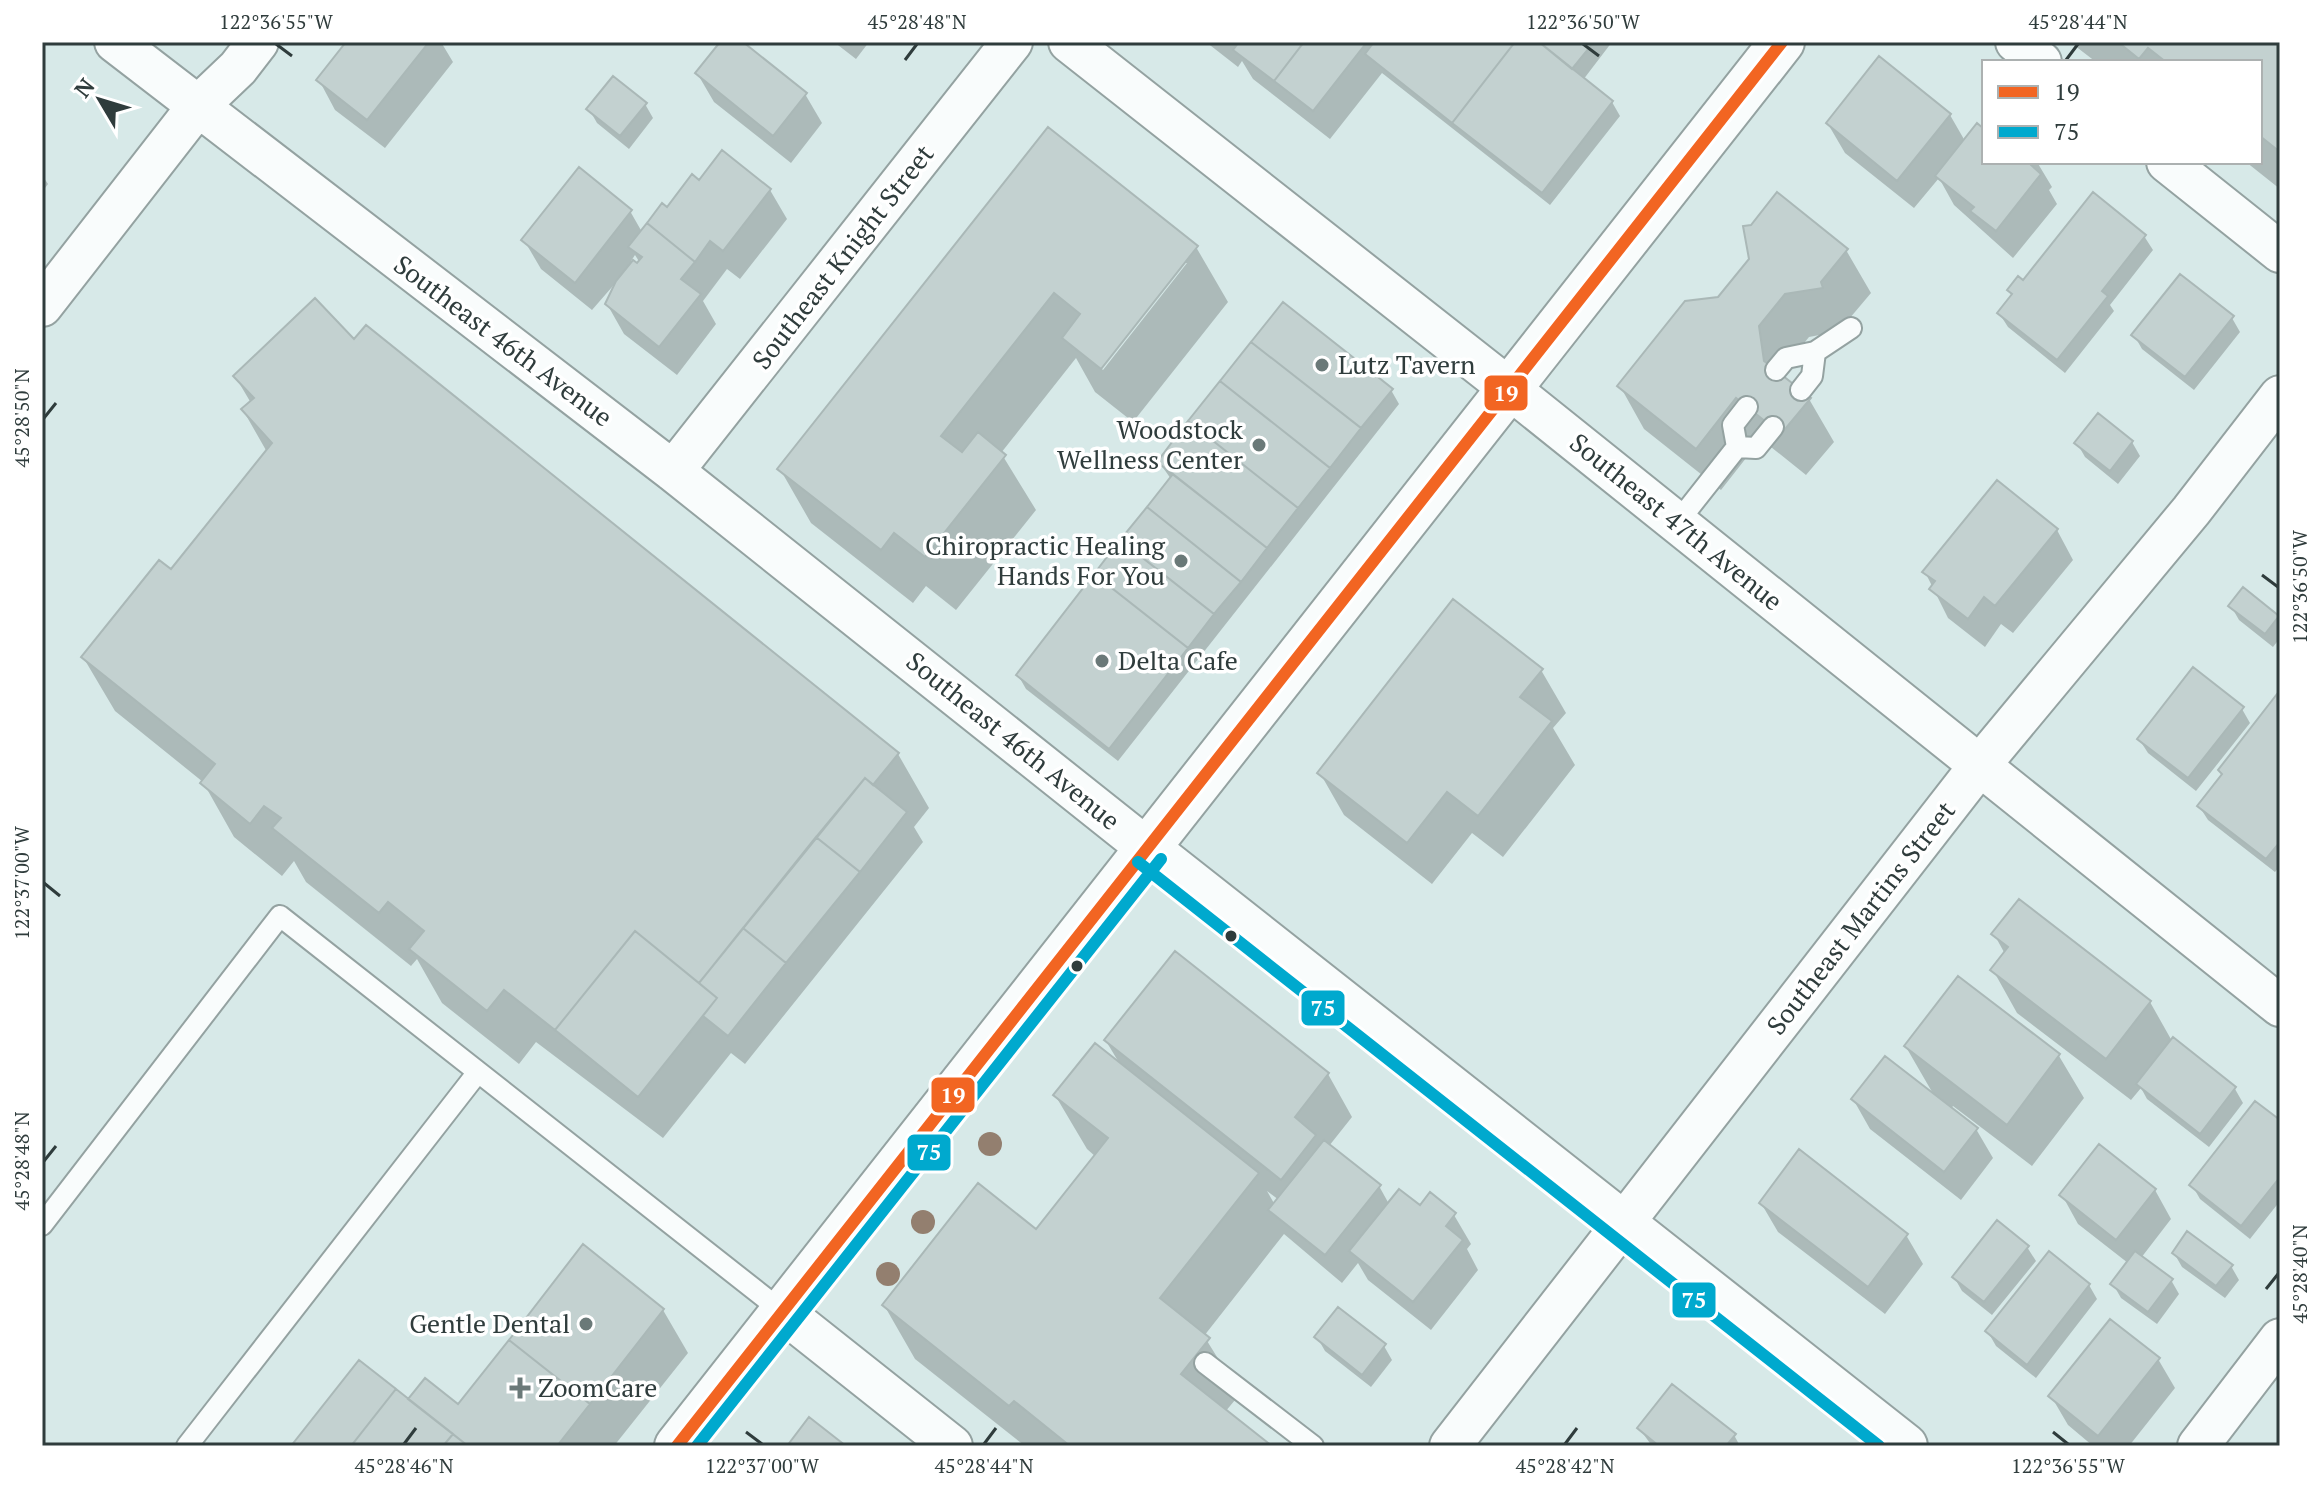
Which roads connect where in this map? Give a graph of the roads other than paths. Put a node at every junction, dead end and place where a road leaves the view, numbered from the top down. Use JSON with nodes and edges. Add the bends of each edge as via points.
{"nodes":[{"id":1,"x":115,"y":42,"type":"edge"},
{"id":2,"x":258,"y":42,"type":"edge"},
{"id":3,"x":1012,"y":42,"type":"edge"},
{"id":4,"x":1069,"y":42,"type":"edge"},
{"id":5,"x":1782,"y":42,"type":"edge"},
{"id":6,"x":2016,"y":42,"type":"edge"},
{"id":7,"x":2038,"y":60,"type":"edge"},
{"id":8,"x":197,"y":107,"type":"junction"},
{"id":9,"x":2170,"y":164,"type":"edge"},
{"id":10,"x":2280,"y":252,"type":"edge"},
{"id":11,"x":42,"y":306,"type":"edge"},
{"id":12,"x":1851,"y":328,"type":"dead end"},
{"id":13,"x":1815,"y":352,"type":"junction"},
{"id":14,"x":1776,"y":370,"type":"dead end"},
{"id":15,"x":1510,"y":389,"type":"junction"},
{"id":16,"x":1801,"y":390,"type":"dead end"},
{"id":17,"x":2280,"y":396,"type":"edge"},
{"id":18,"x":1747,"y":407,"type":"dead end"},
{"id":19,"x":1773,"y":427,"type":"dead end"},
{"id":20,"x":1737,"y":447,"type":"junction"},
{"id":21,"x":673,"y":471,"type":"junction"},
{"id":22,"x":1677,"y":523,"type":"junction"},
{"id":23,"x":1980,"y":765,"type":"junction"},
{"id":24,"x":1148,"y":849,"type":"junction"},
{"id":25,"x":2280,"y":1006,"type":"edge"},
{"id":26,"x":478,"y":1072,"type":"junction"},
{"id":27,"x":42,"y":1225,"type":"edge"},
{"id":28,"x":1624,"y":1225,"type":"junction"},
{"id":29,"x":783,"y":1312,"type":"junction"},
{"id":30,"x":2280,"y":1339,"type":"edge"},
{"id":31,"x":1205,"y":1363,"type":"dead end"},
{"id":32,"x":187,"y":1446,"type":"edge"},
{"id":33,"x":677,"y":1446,"type":"edge"},
{"id":34,"x":952,"y":1446,"type":"edge"},
{"id":35,"x":1313,"y":1446,"type":"edge"},
{"id":36,"x":1450,"y":1446,"type":"edge"},
{"id":37,"x":1905,"y":1446,"type":"edge"},
{"id":38,"x":2198,"y":1446,"type":"edge"}],
"edges":[{"from":1,"to":8,"type":"street","name":"Southeast 46th Avenue"},
{"from":2,"to":8,"type":"street"},
{"from":3,"to":21,"type":"street","name":"Southeast Knight Street"},
{"from":4,"to":15,"type":"street","name":"Southeast 47th Avenue"},
{"from":5,"to":15,"type":"main road"},
{"from":6,"to":7,"type":"street"},
{"from":8,"to":11,"type":"street"},
{"from":8,"to":21,"type":"street","name":"Southeast 46th Avenue"},
{"from":9,"to":10,"type":"street"},
{"from":12,"to":13,"type":"lane"},
{"from":13,"to":14,"type":"lane","via":[[1786,358]]},
{"from":13,"to":16,"type":"lane","via":[[1812,376]]},
{"from":15,"to":22,"type":"street","name":"Southeast 47th Avenue"},
{"from":15,"to":24,"type":"main road"},
{"from":17,"to":23,"type":"street","name":"Southeast Martins Street"},
{"from":18,"to":20,"type":"lane","via":[[1733,425]]},
{"from":19,"to":20,"type":"lane","via":[[1756,448]]},
{"from":20,"to":22,"type":"lane"},
{"from":21,"to":24,"type":"street","name":"Southeast 46th Avenue"},
{"from":22,"to":23,"type":"street","name":"Southeast 47th Avenue"},
{"from":23,"to":25,"type":"street","name":"Southeast 47th Avenue"},
{"from":23,"to":28,"type":"street","name":"Southeast Martins Street"},
{"from":24,"to":28,"type":"main road","name":"Southeast 46th Avenue"},
{"from":24,"to":29,"type":"main road"},
{"from":26,"to":27,"type":"lane","via":[[280,916]]},
{"from":26,"to":29,"type":"lane"},
{"from":26,"to":32,"type":"lane"},
{"from":28,"to":36,"type":"street","name":"Southeast Martins Street"},
{"from":28,"to":37,"type":"main road","name":"Southeast 46th Avenue"},
{"from":29,"to":33,"type":"main road"},
{"from":29,"to":34,"type":"street"},
{"from":30,"to":38,"type":"street"},
{"from":31,"to":35,"type":"lane"}]}
